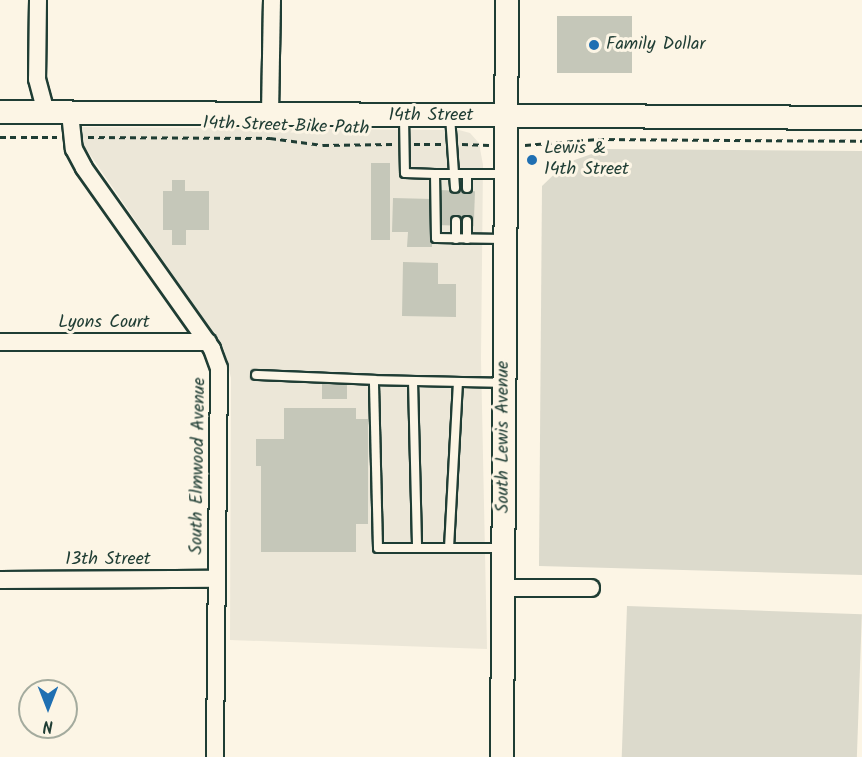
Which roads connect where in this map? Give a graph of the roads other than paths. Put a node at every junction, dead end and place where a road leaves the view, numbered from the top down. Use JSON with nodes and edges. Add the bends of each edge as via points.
{"nodes":[{"id":1,"x":38,"y":0,"type":"edge"},
{"id":2,"x":272,"y":0,"type":"edge"},
{"id":3,"x":507,"y":0,"type":"edge"},
{"id":4,"x":0,"y":112,"type":"edge"},
{"id":5,"x":46,"y":112,"type":"junction"},
{"id":6,"x":70,"y":113,"type":"junction"},
{"id":7,"x":270,"y":114,"type":"junction"},
{"id":8,"x":405,"y":115,"type":"junction"},
{"id":9,"x":450,"y":116,"type":"junction"},
{"id":10,"x":506,"y":116,"type":"junction"},
{"id":11,"x":862,"y":118,"type":"edge"},
{"id":12,"x":435,"y":174,"type":"junction"},
{"id":13,"x":455,"y":174,"type":"junction"},
{"id":14,"x":467,"y":174,"type":"junction"},
{"id":15,"x":506,"y":174,"type":"junction"},
{"id":16,"x":455,"y":188,"type":"dead end"},
{"id":17,"x":467,"y":188,"type":"dead end"},
{"id":18,"x":456,"y":221,"type":"dead end"},
{"id":19,"x":467,"y":221,"type":"dead end"},
{"id":20,"x":456,"y":239,"type":"junction"},
{"id":21,"x":467,"y":239,"type":"junction"},
{"id":22,"x":505,"y":239,"type":"junction"},
{"id":23,"x":0,"y":342,"type":"edge"},
{"id":24,"x":208,"y":342,"type":"junction"},
{"id":25,"x":256,"y":375,"type":"dead end"},
{"id":26,"x":374,"y":380,"type":"junction"},
{"id":27,"x":413,"y":381,"type":"junction"},
{"id":28,"x":458,"y":382,"type":"junction"},
{"id":29,"x":504,"y":383,"type":"junction"},
{"id":30,"x":417,"y":548,"type":"junction"},
{"id":31,"x":449,"y":548,"type":"junction"},
{"id":32,"x":503,"y":548,"type":"junction"},
{"id":33,"x":217,"y":579,"type":"junction"},
{"id":34,"x":0,"y":580,"type":"edge"},
{"id":35,"x":503,"y":588,"type":"junction"},
{"id":36,"x":591,"y":588,"type":"dead end"},
{"id":37,"x":215,"y":757,"type":"edge"},
{"id":38,"x":501,"y":757,"type":"edge"}],
"edges":[{"from":1,"to":5,"type":"street","via":[[37,79]]},
{"from":2,"to":7,"type":"street"},
{"from":3,"to":10,"type":"street","name":"South Lewis Avenue"},
{"from":4,"to":5,"type":"street","name":"14th Street"},
{"from":5,"to":6,"type":"street","name":"14th Street"},
{"from":6,"to":7,"type":"street","name":"14th Street"},
{"from":6,"to":24,"type":"street","name":"South Elmwood Avenue","via":[[74,149],[84,168]]},
{"from":7,"to":8,"type":"street","name":"14th Street"},
{"from":8,"to":9,"type":"street","name":"14th Street"},
{"from":8,"to":12,"type":"lane","via":[[405,173]]},
{"from":9,"to":10,"type":"street","name":"14th Street"},
{"from":9,"to":13,"type":"lane","via":[[449,144]]},
{"from":10,"to":11,"type":"street","name":"14th Street"},
{"from":10,"to":15,"type":"street","name":"South Lewis Avenue"},
{"from":12,"to":13,"type":"lane"},
{"from":12,"to":20,"type":"lane","via":[[436,238]]},
{"from":13,"to":14,"type":"lane"},
{"from":13,"to":16,"type":"lane"},
{"from":14,"to":15,"type":"lane"},
{"from":14,"to":17,"type":"lane"},
{"from":15,"to":22,"type":"street","name":"South Lewis Avenue"},
{"from":18,"to":20,"type":"lane"},
{"from":19,"to":21,"type":"lane"},
{"from":20,"to":21,"type":"lane"},
{"from":21,"to":22,"type":"lane"},
{"from":22,"to":29,"type":"street","name":"South Lewis Avenue"},
{"from":23,"to":24,"type":"street","name":"Lyons Court"},
{"from":24,"to":33,"type":"street","name":"South Elmwood Avenue","via":[[219,368]]},
{"from":25,"to":26,"type":"lane"},
{"from":26,"to":27,"type":"lane"},
{"from":26,"to":30,"type":"lane","via":[[378,548]]},
{"from":27,"to":28,"type":"lane"},
{"from":27,"to":30,"type":"lane"},
{"from":28,"to":29,"type":"lane"},
{"from":28,"to":31,"type":"lane"},
{"from":29,"to":32,"type":"street","name":"South Lewis Avenue"},
{"from":30,"to":31,"type":"lane"},
{"from":31,"to":32,"type":"lane"},
{"from":32,"to":35,"type":"street","name":"South Lewis Avenue"},
{"from":33,"to":34,"type":"street","name":"13th Street"},
{"from":33,"to":37,"type":"street","name":"South Elmwood Avenue"},
{"from":35,"to":36,"type":"street"},
{"from":35,"to":38,"type":"street","name":"South Lewis Avenue"}]}
